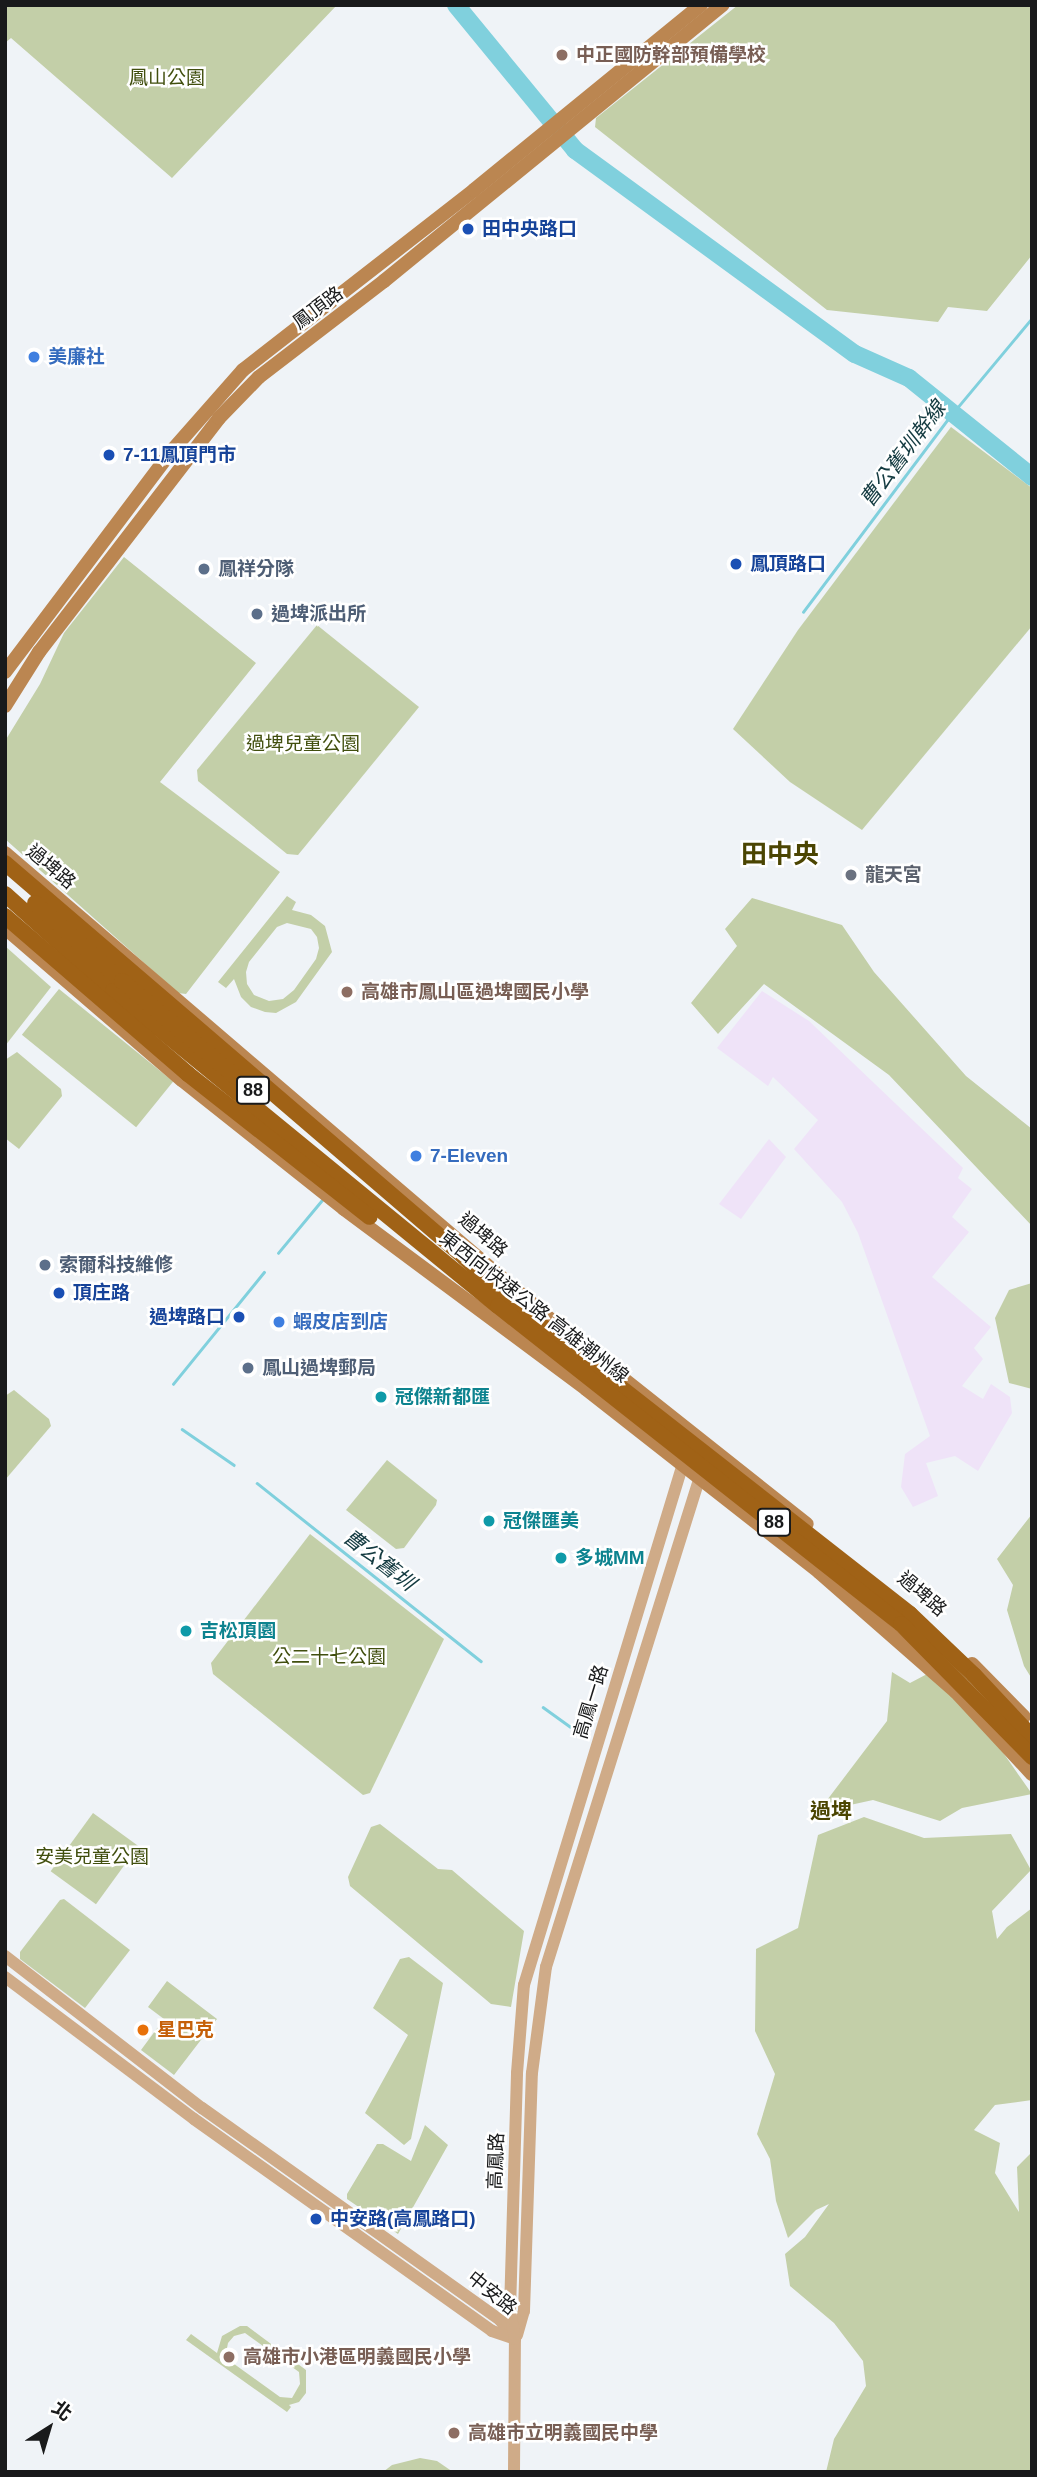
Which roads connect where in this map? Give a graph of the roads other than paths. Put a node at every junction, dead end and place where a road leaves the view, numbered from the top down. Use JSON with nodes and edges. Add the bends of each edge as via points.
{"nodes":[{"id":1,"x":701,"y":5,"type":"edge"},
{"id":2,"x":723,"y":5,"type":"edge"},
{"id":3,"x":571,"y":121,"type":"junction"},
{"id":4,"x":547,"y":140,"type":"junction"},
{"id":5,"x":5,"y":671,"type":"edge"},
{"id":6,"x":5,"y":706,"type":"edge"},
{"id":7,"x":5,"y":853,"type":"edge"},
{"id":8,"x":5,"y":863,"type":"edge"},
{"id":9,"x":5,"y":876,"type":"edge"},
{"id":10,"x":5,"y":894,"type":"edge"},
{"id":11,"x":5,"y":916,"type":"edge"},
{"id":12,"x":5,"y":928,"type":"edge"},
{"id":13,"x":502,"y":1301,"type":"junction"},
{"id":14,"x":689,"y":1429,"type":"junction"},
{"id":15,"x":708,"y":1444,"type":"junction"},
{"id":16,"x":684,"y":1464,"type":"junction"},
{"id":17,"x":701,"y":1477,"type":"junction"},
{"id":18,"x":1032,"y":1726,"type":"edge"},
{"id":19,"x":1032,"y":1737,"type":"edge"},
{"id":20,"x":1032,"y":1757,"type":"edge"},
{"id":21,"x":1032,"y":1774,"type":"edge"},
{"id":22,"x":5,"y":1956,"type":"edge"},
{"id":23,"x":5,"y":1977,"type":"edge"},
{"id":24,"x":524,"y":1984,"type":"joint"},
{"id":25,"x":542,"y":1989,"type":"joint"},
{"id":26,"x":515,"y":2339,"type":"junction"},
{"id":27,"x":514,"y":2472,"type":"edge"}],
"edges":[{"from":1,"to":3,"type":"main road","name":"鳳頂路","via":[[598,86]]},
{"from":2,"to":3,"type":"main road","name":"鳳頂路"},
{"from":3,"to":4,"type":"main road","name":"鳳頂路"},
{"from":4,"to":5,"type":"main road","name":"鳳頂路","via":[[235,378],[160,466]]},
{"from":4,"to":6,"type":"main road","name":"鳳頂路","via":[[384,282],[259,377],[219,418],[39,652]]},
{"from":7,"to":14,"type":"main road","name":"過埤路","via":[[577,1342]]},
{"from":8,"to":13,"type":"highway","via":[[464,1257]]},
{"from":9,"to":13,"type":"highway","name":"東西向快速公路 高雄潮州線","number":"88","via":[[122,981]]},
{"from":10,"to":13,"type":"highway","name":"東西向快速公路 高雄潮州線","number":"88","via":[[113,991]]},
{"from":11,"to":13,"type":"highway","via":[[282,1150],[448,1277]]},
{"from":12,"to":16,"type":"main road","via":[[181,1080],[344,1209]]},
{"from":13,"to":19,"type":"highway","name":"東西向快速公路 高雄潮州線","number":"88","bridge":true,"via":[[910,1614]]},
{"from":13,"to":20,"type":"highway","name":"東西向快速公路 高雄潮州線","number":"88","bridge":true,"via":[[901,1623]]},
{"from":14,"to":15,"type":"main road","name":"過埤路"},
{"from":14,"to":16,"type":"street","name":"高鳳一路"},
{"from":15,"to":17,"type":"street","name":"高鳳一路"},
{"from":15,"to":18,"type":"main road","name":"過埤路","via":[[913,1610],[990,1680]]},
{"from":16,"to":17,"type":"main road"},
{"from":16,"to":24,"type":"street","name":"高鳳一路"},
{"from":17,"to":21,"type":"main road","via":[[893,1633]]},
{"from":17,"to":25,"type":"street","name":"高鳳一路"},
{"from":22,"to":26,"type":"street","name":"中安路","via":[[202,2108],[500,2320]]},
{"from":23,"to":26,"type":"street","name":"中安路","via":[[194,2119],[492,2331]]},
{"from":24,"to":26,"type":"street","name":"高鳳路","via":[[510,2310]]},
{"from":25,"to":26,"type":"street","name":"高鳳路","via":[[532,2073],[524,2311]]},
{"from":26,"to":27,"type":"street","name":"高鳳路"}]}
